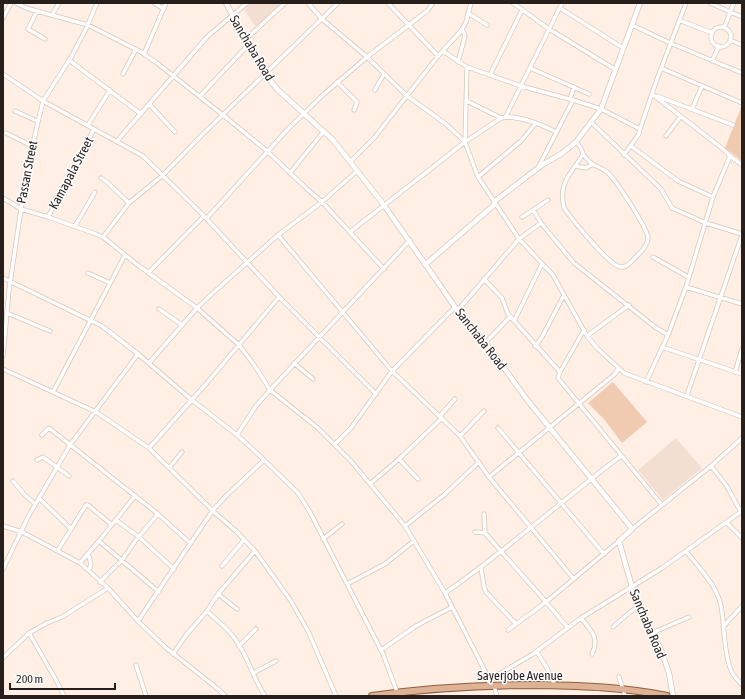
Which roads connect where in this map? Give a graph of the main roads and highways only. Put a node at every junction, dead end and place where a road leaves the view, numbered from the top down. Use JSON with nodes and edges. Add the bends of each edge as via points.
{"nodes":[{"id":1,"x":406,"y":694,"type":"edge"},
{"id":2,"x":383,"y":695,"type":"edge"},
{"id":3,"x":372,"y":696,"type":"edge"},
{"id":4,"x":667,"y":696,"type":"edge"}],
"edges":[{"from":1,"to":2,"type":"main road","name":"Sayerjobe Avenue","via":[[397,692]]},
{"from":1,"to":4,"type":"main road","name":"Sayerjobe Avenue","via":[[491,684],[623,688]]},
{"from":2,"to":3,"type":"main road","name":"Sayerjobe Avenue"}]}
